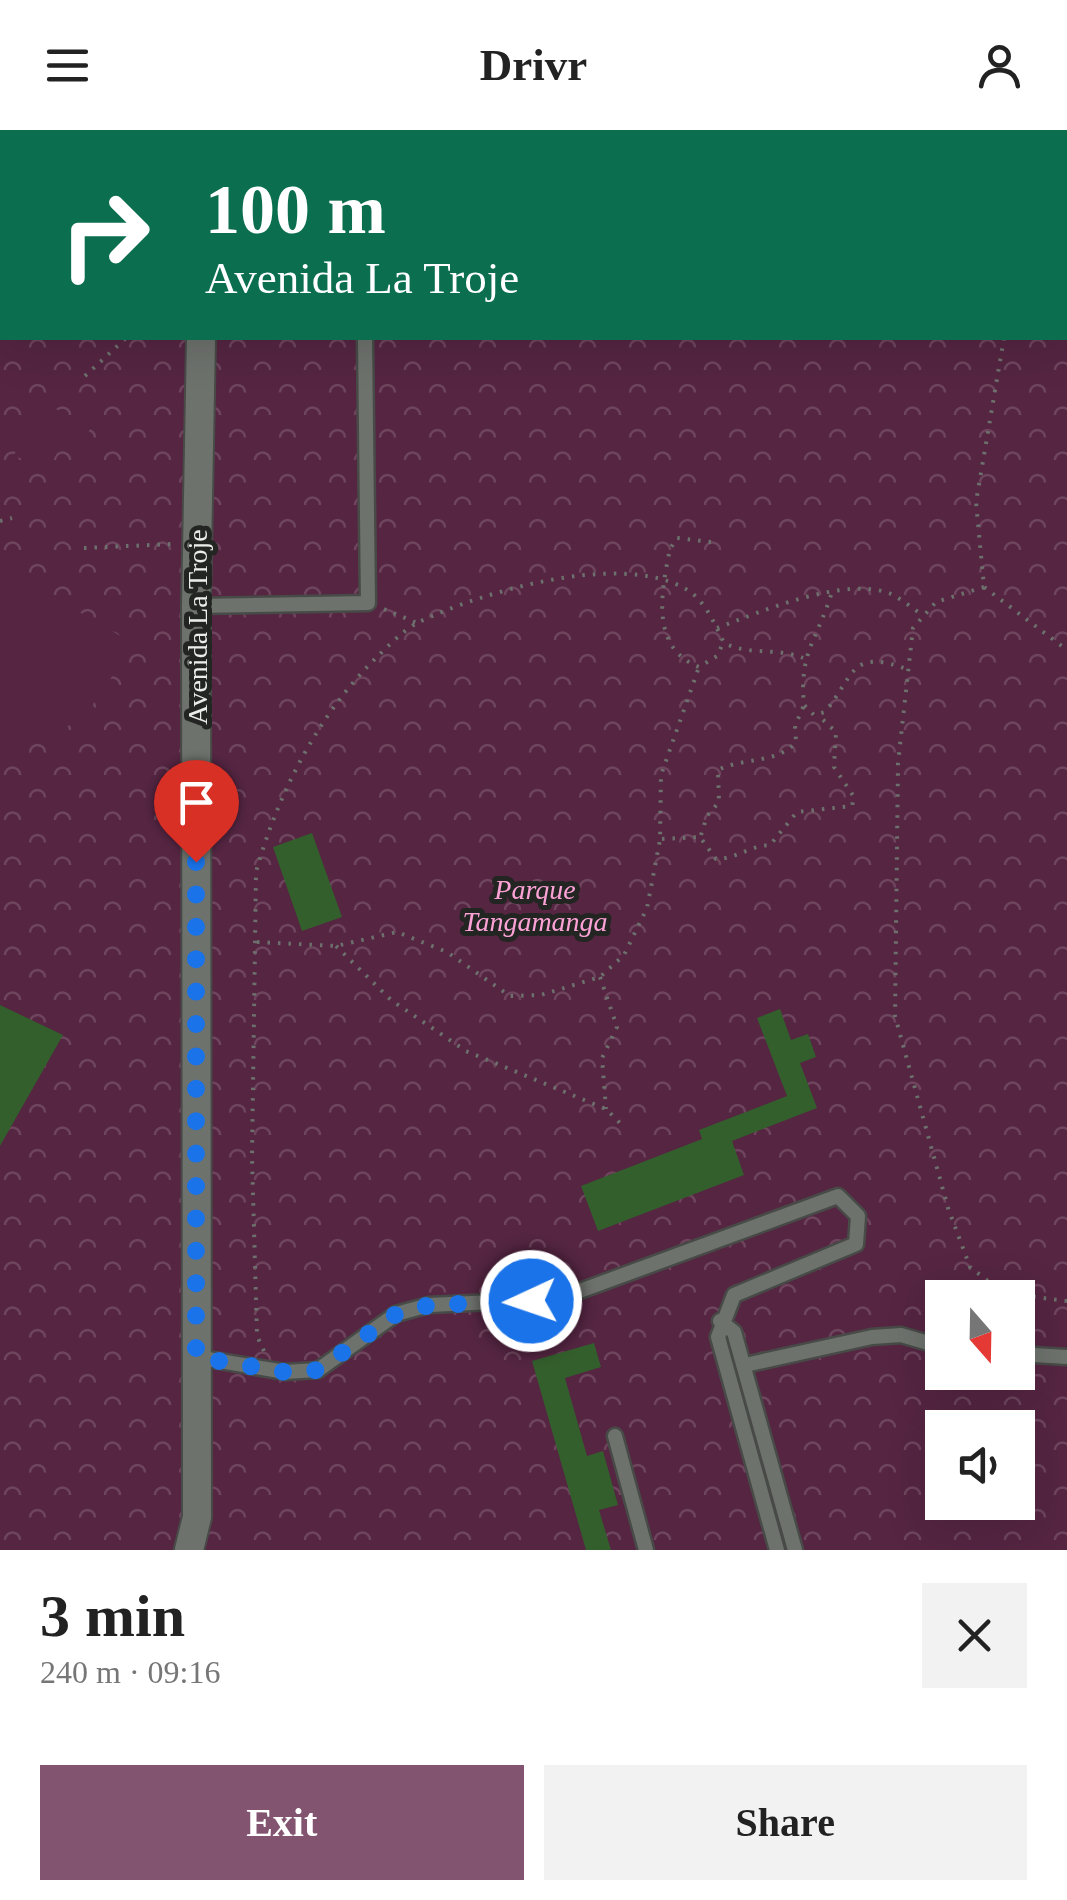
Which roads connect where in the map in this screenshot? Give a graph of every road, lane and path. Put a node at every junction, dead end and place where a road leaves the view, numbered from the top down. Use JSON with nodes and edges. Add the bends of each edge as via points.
{"nodes":[{"id":1,"x":124,"y":340,"type":"edge"},
{"id":2,"x":201,"y":340,"type":"edge"},
{"id":3,"x":365,"y":340,"type":"edge"},
{"id":4,"x":1004,"y":340,"type":"edge"},
{"id":5,"x":85,"y":376,"type":"dead end"},
{"id":6,"x":12,"y":518,"type":"dead end"},
{"id":7,"x":0,"y":520,"type":"edge"},
{"id":8,"x":711,"y":542,"type":"dead end"},
{"id":9,"x":198,"y":543,"type":"junction"},
{"id":10,"x":84,"y":548,"type":"dead end"},
{"id":11,"x":664,"y":579,"type":"junction"},
{"id":12,"x":984,"y":587,"type":"junction"},
{"id":13,"x":831,"y":595,"type":"junction"},
{"id":14,"x":368,"y":603,"type":"junction"},
{"id":15,"x":196,"y":606,"type":"junction"},
{"id":16,"x":924,"y":616,"type":"junction"},
{"id":17,"x":417,"y":623,"type":"junction"},
{"id":18,"x":717,"y":628,"type":"junction"},
{"id":19,"x":724,"y":643,"type":"junction"},
{"id":20,"x":1067,"y":650,"type":"edge"},
{"id":21,"x":802,"y":658,"type":"junction"},
{"id":22,"x":699,"y":667,"type":"junction"},
{"id":23,"x":909,"y":670,"type":"junction"},
{"id":24,"x":804,"y":705,"type":"junction"},
{"id":25,"x":819,"y":716,"type":"junction"},
{"id":26,"x":700,"y":837,"type":"junction"},
{"id":27,"x":660,"y":840,"type":"junction"},
{"id":28,"x":256,"y":942,"type":"junction"},
{"id":29,"x":336,"y":946,"type":"junction"},
{"id":30,"x":600,"y":977,"type":"junction"},
{"id":31,"x":606,"y":1109,"type":"junction"},
{"id":32,"x":622,"y":1126,"type":"dead end"},
{"id":33,"x":1067,"y":1300,"type":"edge"},
{"id":34,"x":720,"y":1321,"type":"junction"},
{"id":35,"x":925,"y":1342,"type":"edge"},
{"id":36,"x":1035,"y":1355,"type":"edge"},
{"id":37,"x":1067,"y":1356,"type":"edge"},
{"id":38,"x":196,"y":1357,"type":"junction"},
{"id":39,"x":745,"y":1366,"type":"junction"},
{"id":40,"x":285,"y":1372,"type":"junction"},
{"id":41,"x":616,"y":1436,"type":"dead end"},
{"id":42,"x":197,"y":1518,"type":"junction"},
{"id":43,"x":190,"y":1550,"type":"edge"},
{"id":44,"x":209,"y":1550,"type":"edge"},
{"id":45,"x":646,"y":1550,"type":"edge"},
{"id":46,"x":777,"y":1550,"type":"edge"},
{"id":47,"x":795,"y":1550,"type":"edge"}],
"edges":[{"from":1,"to":5,"type":"path"},
{"from":2,"to":9,"type":"street","name":"Avenida La Troje"},
{"from":3,"to":14,"type":"lane"},
{"from":4,"to":12,"type":"path","via":[[976,502]]},
{"from":6,"to":7,"type":"path"},
{"from":8,"to":11,"type":"path","via":[[677,538]]},
{"from":9,"to":10,"type":"path"},
{"from":9,"to":15,"type":"street","name":"Avenida La Troje"},
{"from":11,"to":17,"type":"path","via":[[623,573],[572,578]]},
{"from":11,"to":18,"type":"path","via":[[689,590]]},
{"from":11,"to":22,"type":"path","via":[[662,630],[673,651]]},
{"from":12,"to":16,"type":"path","via":[[936,602]]},
{"from":12,"to":20,"type":"path"},
{"from":13,"to":16,"type":"path","via":[[870,589],[892,594]]},
{"from":13,"to":18,"type":"path","via":[[774,604]]},
{"from":13,"to":21,"type":"path"},
{"from":14,"to":15,"type":"lane"},
{"from":14,"to":17,"type":"path"},
{"from":15,"to":38,"type":"street","name":"Avenida La Troje"},
{"from":16,"to":23,"type":"path","via":[[914,628]]},
{"from":17,"to":28,"type":"path","via":[[377,657],[331,712],[292,777],[256,872]]},
{"from":18,"to":19,"type":"path"},
{"from":19,"to":21,"type":"path"},
{"from":19,"to":22,"type":"path"},
{"from":21,"to":24,"type":"path"},
{"from":22,"to":27,"type":"path","via":[[661,775]]},
{"from":23,"to":25,"type":"path","via":[[866,662],[850,670]]},
{"from":23,"to":33,"type":"path","via":[[898,763],[895,1016],[970,1267],[1003,1293]]},
{"from":24,"to":25,"type":"path"},
{"from":24,"to":26,"type":"path","via":[[788,751],[718,770],[719,802]]},
{"from":25,"to":26,"type":"path","via":[[836,732],[834,766],[854,797],[852,806],[797,812],[770,844],[730,859],[716,858]]},
{"from":26,"to":27,"type":"path"},
{"from":27,"to":30,"type":"path","via":[[648,908],[624,955]]},
{"from":28,"to":29,"type":"path"},
{"from":28,"to":40,"type":"path","via":[[257,1336]]},
{"from":29,"to":30,"type":"path","via":[[378,934],[414,936],[510,996],[542,995]]},
{"from":29,"to":31,"type":"path","via":[[390,1000],[466,1051]]},
{"from":30,"to":31,"type":"path","via":[[617,1027],[602,1058]]},
{"from":31,"to":32,"type":"path"},
{"from":34,"to":39,"type":"lane","via":[[734,1332]]},
{"from":34,"to":40,"type":"lane","via":[[734,1294],[856,1244],[858,1216],[838,1196],[558,1298],[430,1305],[396,1314],[318,1370]]},
{"from":34,"to":46,"type":"lane","via":[[718,1337]]},
{"from":35,"to":39,"type":"lane","via":[[872,1337]]},
{"from":36,"to":37,"type":"lane"},
{"from":38,"to":40,"type":"lane"},
{"from":38,"to":42,"type":"street","name":"Avenida La Troje"},
{"from":39,"to":47,"type":"lane"},
{"from":41,"to":45,"type":"lane"},
{"from":42,"to":43,"type":"street","name":"Avenida La Troje"},
{"from":42,"to":44,"type":"street","name":"Avenida La Troje"}]}
